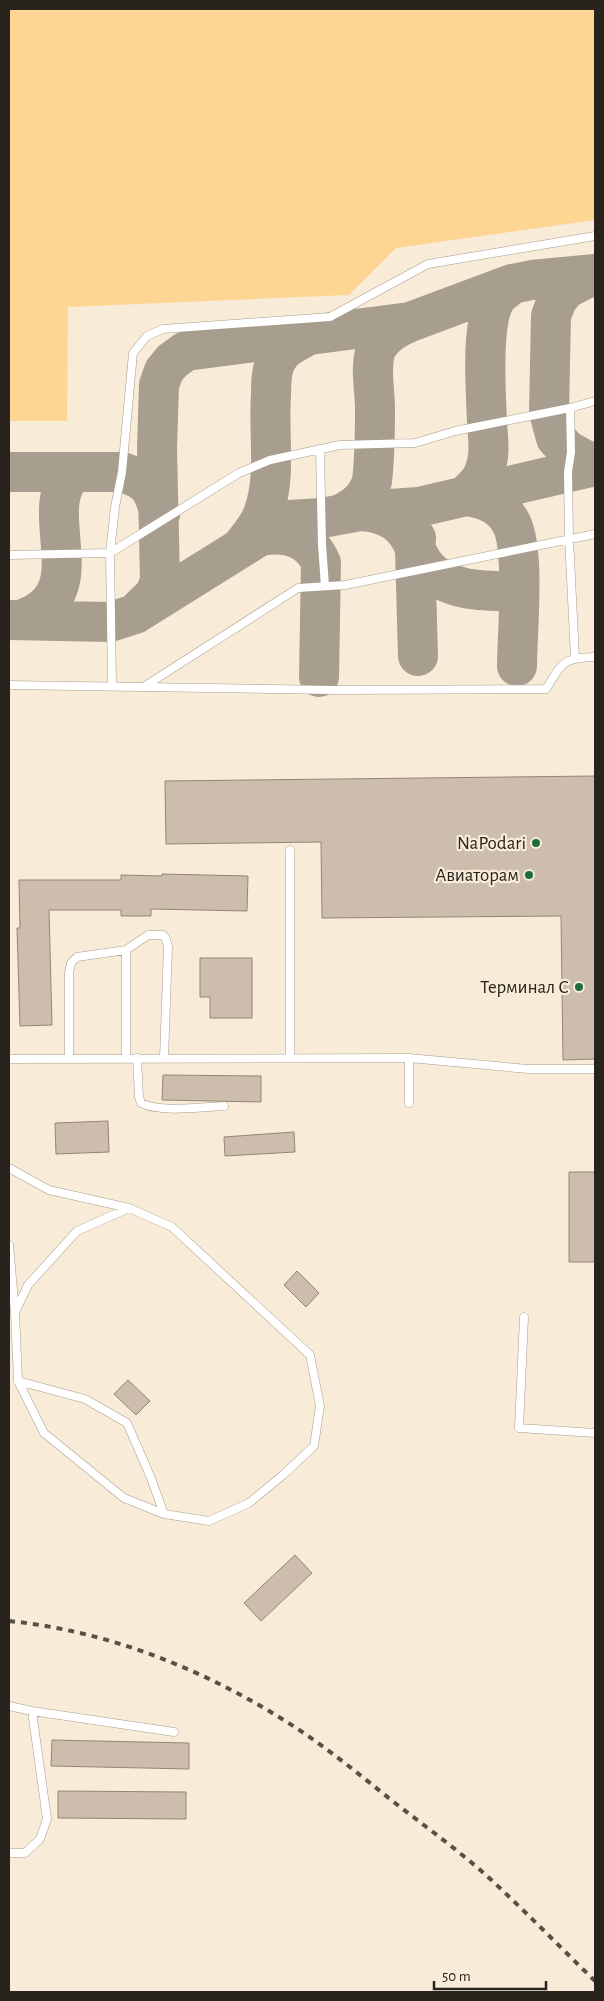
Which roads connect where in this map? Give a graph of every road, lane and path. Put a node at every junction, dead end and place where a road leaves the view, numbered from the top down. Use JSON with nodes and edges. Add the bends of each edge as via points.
{"nodes":[{"id":1,"x":595,"y":236,"type":"edge"},
{"id":2,"x":595,"y":401,"type":"edge"},
{"id":3,"x":570,"y":408,"type":"junction"},
{"id":4,"x":320,"y":449,"type":"junction"},
{"id":5,"x":595,"y":534,"type":"edge"},
{"id":6,"x":569,"y":538,"type":"junction"},
{"id":7,"x":110,"y":553,"type":"junction"},
{"id":8,"x":9,"y":555,"type":"edge"},
{"id":9,"x":325,"y":586,"type":"junction"},
{"id":10,"x":595,"y":657,"type":"edge"},
{"id":11,"x":575,"y":658,"type":"junction"},
{"id":12,"x":9,"y":685,"type":"edge"},
{"id":13,"x":145,"y":686,"type":"junction"},
{"id":14,"x":112,"y":687,"type":"junction"},
{"id":15,"x":290,"y":850,"type":"dead end"},
{"id":16,"x":126,"y":950,"type":"junction"},
{"id":17,"x":9,"y":1058,"type":"edge"},
{"id":18,"x":69,"y":1058,"type":"junction"},
{"id":19,"x":126,"y":1058,"type":"junction"},
{"id":20,"x":137,"y":1058,"type":"junction"},
{"id":21,"x":164,"y":1058,"type":"junction"},
{"id":22,"x":290,"y":1058,"type":"junction"},
{"id":23,"x":409,"y":1058,"type":"junction"},
{"id":24,"x":595,"y":1069,"type":"edge"},
{"id":25,"x":409,"y":1103,"type":"dead end"},
{"id":26,"x":224,"y":1106,"type":"dead end"},
{"id":27,"x":9,"y":1168,"type":"edge"},
{"id":28,"x":129,"y":1208,"type":"junction"},
{"id":29,"x":9,"y":1245,"type":"edge"},
{"id":30,"x":15,"y":1312,"type":"junction"},
{"id":31,"x":524,"y":1317,"type":"dead end"},
{"id":32,"x":18,"y":1381,"type":"junction"},
{"id":33,"x":595,"y":1433,"type":"edge"},
{"id":34,"x":164,"y":1514,"type":"junction"},
{"id":35,"x":9,"y":1706,"type":"edge"},
{"id":36,"x":32,"y":1711,"type":"junction"},
{"id":37,"x":174,"y":1732,"type":"dead end"},
{"id":38,"x":9,"y":1853,"type":"edge"}],
"edges":[{"from":1,"to":7,"type":"lane","via":[[428,264],[330,317],[162,329],[147,336],[133,353],[122,472]]},
{"from":2,"to":3,"type":"lane"},
{"from":3,"to":4,"type":"lane","via":[[406,444],[340,445]]},
{"from":3,"to":6,"type":"lane"},
{"from":4,"to":7,"type":"lane","via":[[270,460],[239,473]]},
{"from":4,"to":9,"type":"lane"},
{"from":5,"to":6,"type":"lane"},
{"from":6,"to":9,"type":"lane","via":[[428,569]]},
{"from":6,"to":11,"type":"lane"},
{"from":7,"to":8,"type":"lane"},
{"from":7,"to":14,"type":"lane"},
{"from":9,"to":13,"type":"lane","via":[[294,589]]},
{"from":10,"to":11,"type":"lane"},
{"from":11,"to":13,"type":"lane","via":[[563,663],[546,689],[333,690]]},
{"from":12,"to":14,"type":"lane"},
{"from":13,"to":14,"type":"lane"},
{"from":15,"to":22,"type":"lane"},
{"from":16,"to":18,"type":"lane","via":[[77,957],[71,964]]},
{"from":16,"to":19,"type":"lane"},
{"from":16,"to":21,"type":"lane","via":[[148,935],[163,935],[166,939]]},
{"from":17,"to":18,"type":"lane"},
{"from":18,"to":19,"type":"lane"},
{"from":19,"to":20,"type":"lane"},
{"from":20,"to":21,"type":"lane"},
{"from":20,"to":26,"type":"lane","via":[[142,1103],[160,1108]]},
{"from":21,"to":22,"type":"lane"},
{"from":22,"to":23,"type":"lane"},
{"from":23,"to":24,"type":"lane","via":[[528,1069]]},
{"from":23,"to":25,"type":"lane"},
{"from":27,"to":28,"type":"lane","via":[[49,1190]]},
{"from":28,"to":30,"type":"lane","via":[[77,1231],[28,1284]]},
{"from":28,"to":34,"type":"lane","via":[[172,1227],[310,1355],[320,1406],[314,1446],[284,1476],[249,1503],[209,1521]]},
{"from":29,"to":30,"type":"lane"},
{"from":30,"to":32,"type":"lane"},
{"from":31,"to":33,"type":"lane","via":[[519,1428]]},
{"from":32,"to":34,"type":"lane","via":[[44,1433],[124,1498]]},
{"from":32,"to":34,"type":"lane","via":[[85,1399],[127,1423]]},
{"from":35,"to":36,"type":"lane"},
{"from":36,"to":37,"type":"lane"},
{"from":36,"to":38,"type":"lane","via":[[47,1820],[40,1839],[25,1853]]}]}
